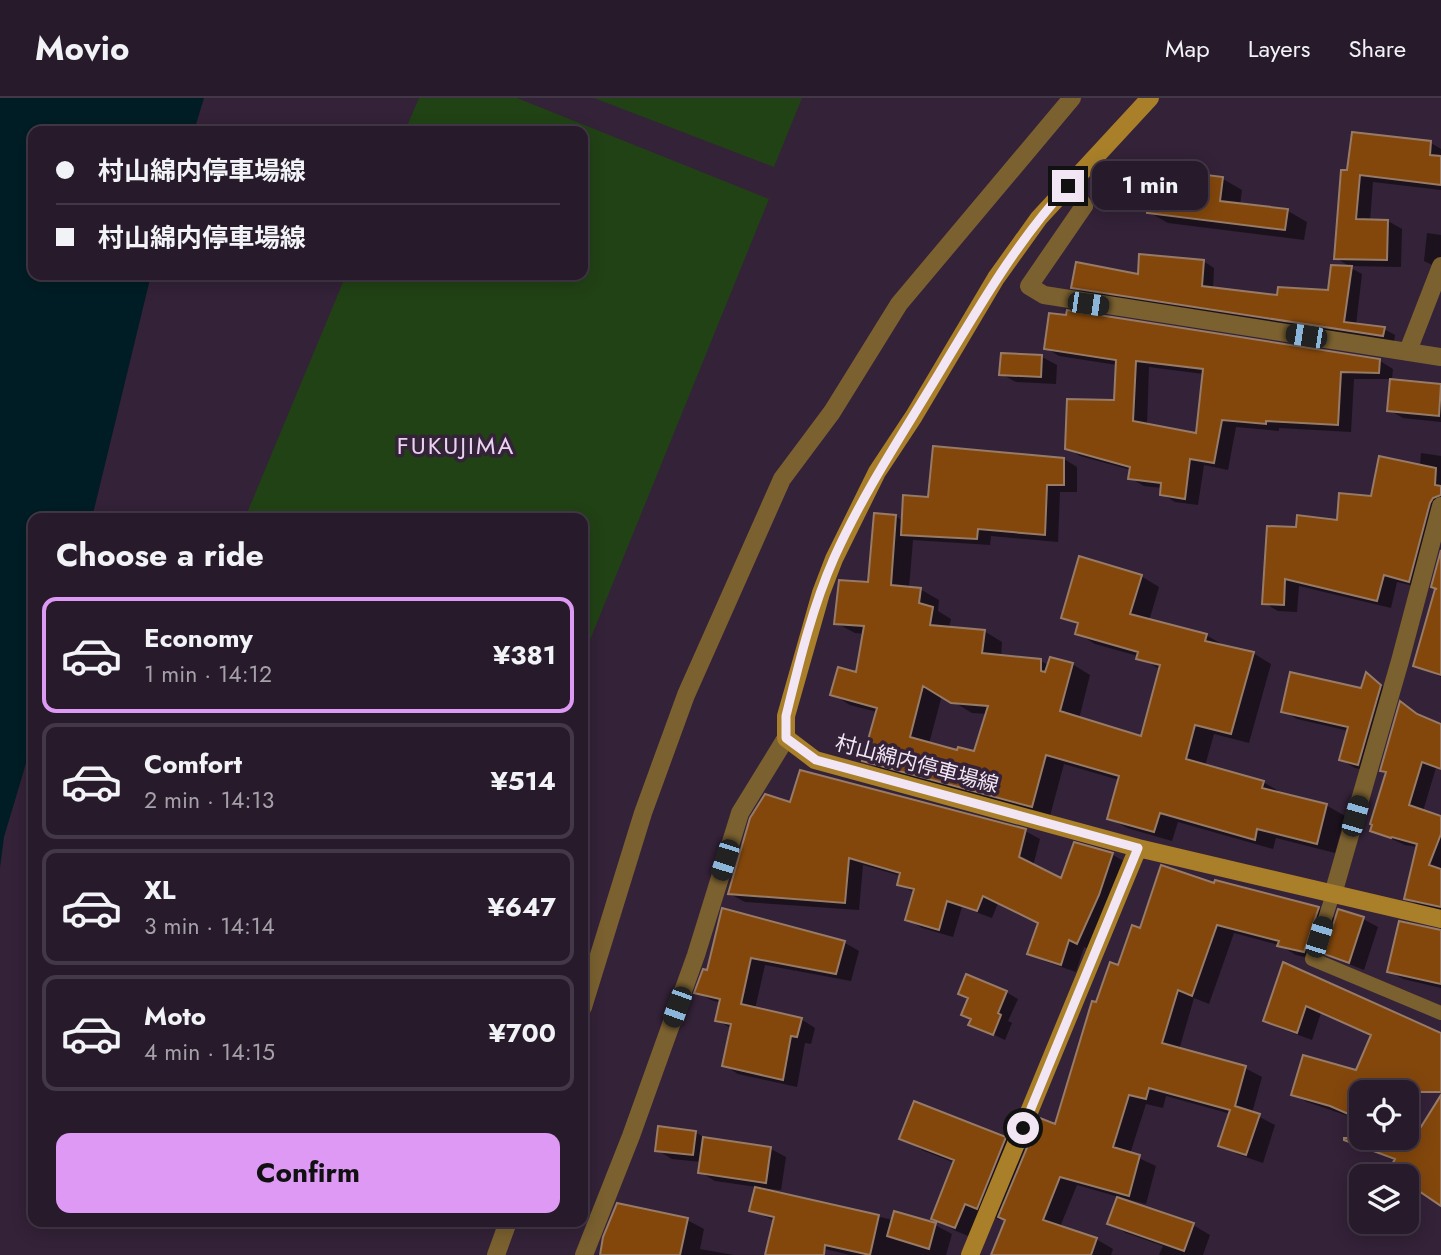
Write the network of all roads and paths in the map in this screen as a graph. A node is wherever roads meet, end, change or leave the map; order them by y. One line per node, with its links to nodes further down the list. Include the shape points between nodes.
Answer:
1 (1072, 98): 13 (street, via 899,304 832,412 782,479 686,695 642,813)
2 (1150, 98): 3 (main road)
3 (1068, 186): 5 (street, via 1084,206 1029,286 1044,295); 9 (main road, via 996,278 877,472 821,593 786,716)
4 (1441, 267): 5 (street)
5 (1408, 351): 6 (street)
6 (1441, 357)
7 (1441, 506): 8 (street)
8 (1435, 549): 11 (street)
9 (786, 738): 10 (main road, 村山綿内停車場線, via 816,760); 17 (street, via 740,813 673,1020)
10 (1138, 848): 11 (main road, 村山綿内停車場線); 18 (main road)
11 (1333, 894): 12 (main road, 村山綿内停車場線); 14 (lane, via 1312,959)
12 (1441, 919)
13 (588, 991)
14 (1441, 1013)
15 (506, 1227): 16 (street)
16 (496, 1255)
17 (584, 1255)
18 (970, 1255)

